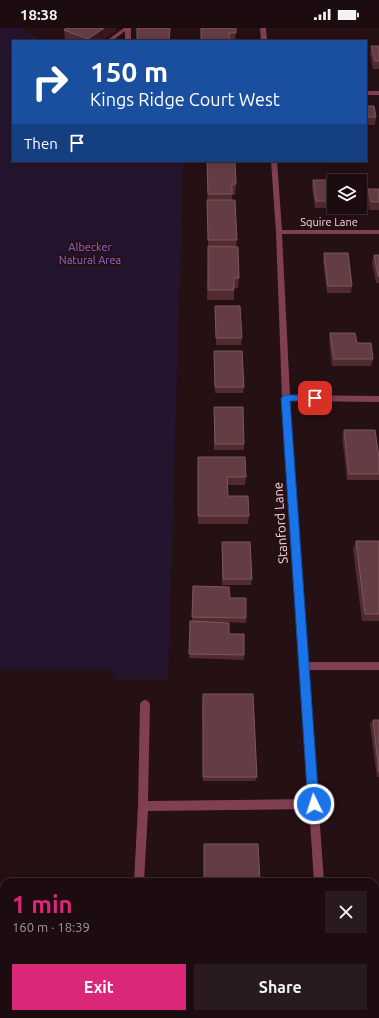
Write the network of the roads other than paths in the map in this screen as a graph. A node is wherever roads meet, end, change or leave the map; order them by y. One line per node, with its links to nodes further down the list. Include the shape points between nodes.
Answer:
1 (128, 28): 3 (street); 4 (street)
2 (263, 28): 5 (street)
3 (110, 40)
4 (128, 40)
5 (264, 40)
6 (367, 93): 7 (street)
7 (379, 93)
8 (274, 162): 9 (street, Stanford Lane)
9 (279, 232): 10 (street, Squire Lane); 11 (street, Stanford Lane)
10 (379, 232)
11 (286, 398): 12 (street); 13 (street, Stanford Lane)
12 (379, 398)
13 (304, 666): 14 (street); 16 (street, Stanford Lane)
14 (379, 666)
15 (146, 704): 17 (street)
16 (314, 804): 17 (street); 19 (street, Stanford Lane)
17 (143, 806): 18 (street)
18 (139, 878)
19 (319, 878)

